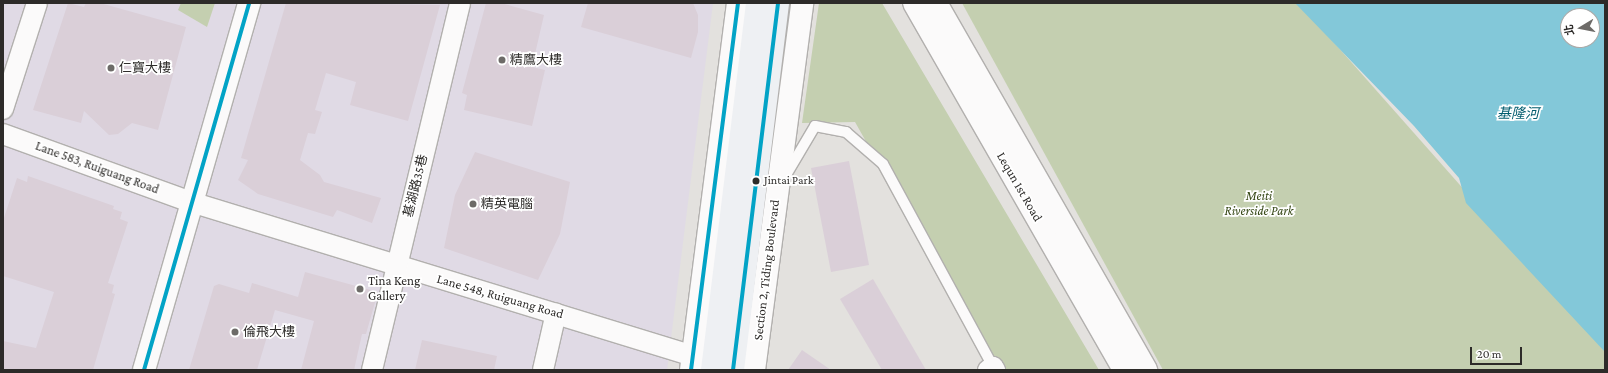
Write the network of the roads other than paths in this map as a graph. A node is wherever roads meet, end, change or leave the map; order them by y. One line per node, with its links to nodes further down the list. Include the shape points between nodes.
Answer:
1 (37, 3): 10 (street)
2 (249, 3): 13 (street)
3 (460, 3): 14 (street, 基湖路35巷)
4 (738, 3): 16 (street)
5 (757, 3): 21 (highway)
6 (778, 3): 22 (highway, Section 2, Tiding Boulevard)
7 (802, 3): 12 (street, Section 2, Tiding Boulevard)
8 (914, 3): 24 (street, Lequn 1st Road)
9 (936, 3): 25 (street, Lequn 1st Road)
10 (3, 109)
11 (3, 134): 13 (street, Lane 583, Ruiguang Road)
12 (776, 196): 17 (lane, via 815,126 846,132 883,164); 23 (street, Section 2, Tiding Boulevard)
13 (192, 202): 14 (street, Lane 548, Ruiguang Road); 18 (street)
14 (397, 266): 15 (street, Lane 548, Ruiguang Road); 19 (street, 基湖路35巷)
15 (556, 313): 16 (street, Lane 548, Ruiguang Road); 20 (street)
16 (692, 363)
17 (992, 369)
18 (144, 370)
19 (372, 370)
20 (542, 370)
21 (712, 370)
22 (733, 370)
23 (754, 370)
24 (1124, 370)
25 (1146, 370)

